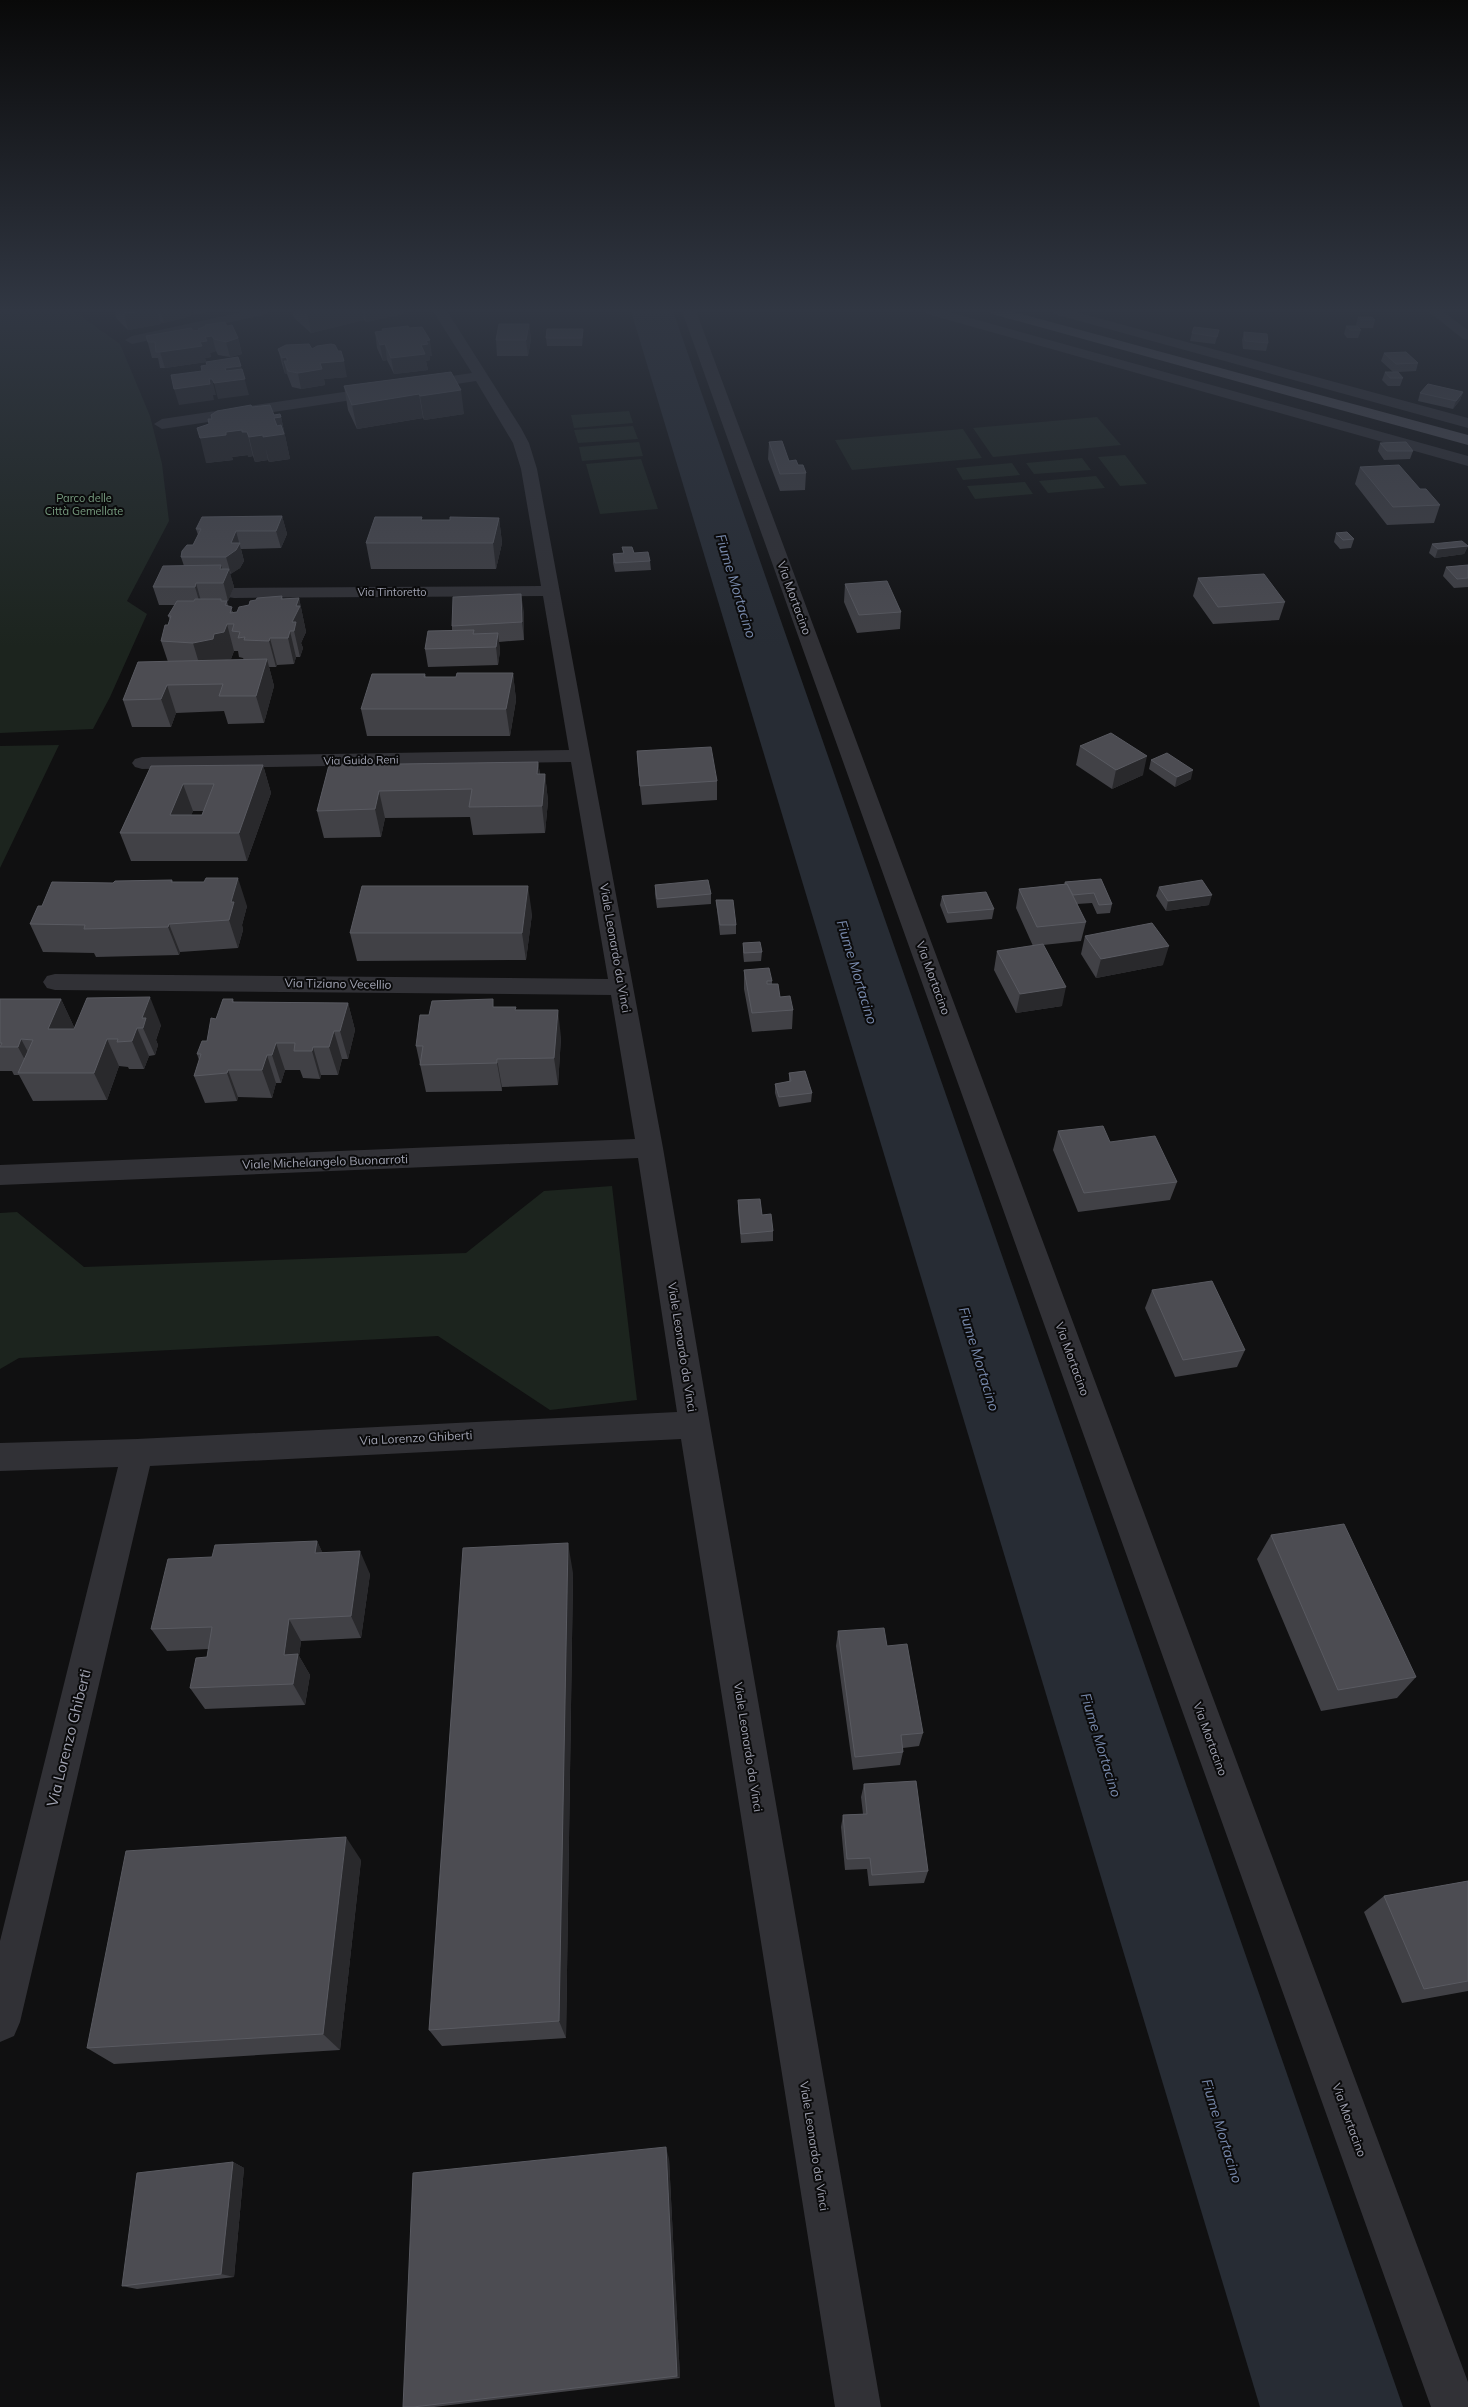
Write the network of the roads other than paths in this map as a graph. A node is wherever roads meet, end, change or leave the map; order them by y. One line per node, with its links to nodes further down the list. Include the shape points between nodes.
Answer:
1 (166, 423): 6 (street)
2 (510, 423): 9 (street, Viale Leonardo da Vinci, via 521,443 528,470)
3 (730, 423): 22 (street, Via Mortacino)
4 (1334, 423): 8 (street)
5 (1408, 423): 7 (main road)
6 (162, 424)
7 (1468, 440)
8 (1468, 461)
9 (551, 591): 10 (street, Via Tintoretto); 11 (street, Viale Leonardo da Vinci)
10 (234, 592)
11 (580, 756): 12 (street, Via Guido Reni); 14 (street, Viale Leonardo da Vinci)
12 (142, 763)
13 (55, 982): 14 (street, Via Tiziano Vecellio)
14 (622, 987): 15 (street, Viale Leonardo da Vinci)
15 (650, 1148): 16 (street, Viale Michelangelo Buonarroti); 17 (street, Viale Leonardo da Vinci)
16 (0, 1175)
17 (694, 1425): 18 (street, Via Lorenzo Ghiberti); 21 (street, Viale Leonardo da Vinci)
18 (137, 1453): 19 (street, Via Lorenzo Ghiberti); 20 (street, Via Lorenzo Ghiberti)
19 (0, 1457)
20 (0, 2022)
21 (858, 2407)
22 (1454, 2407)

